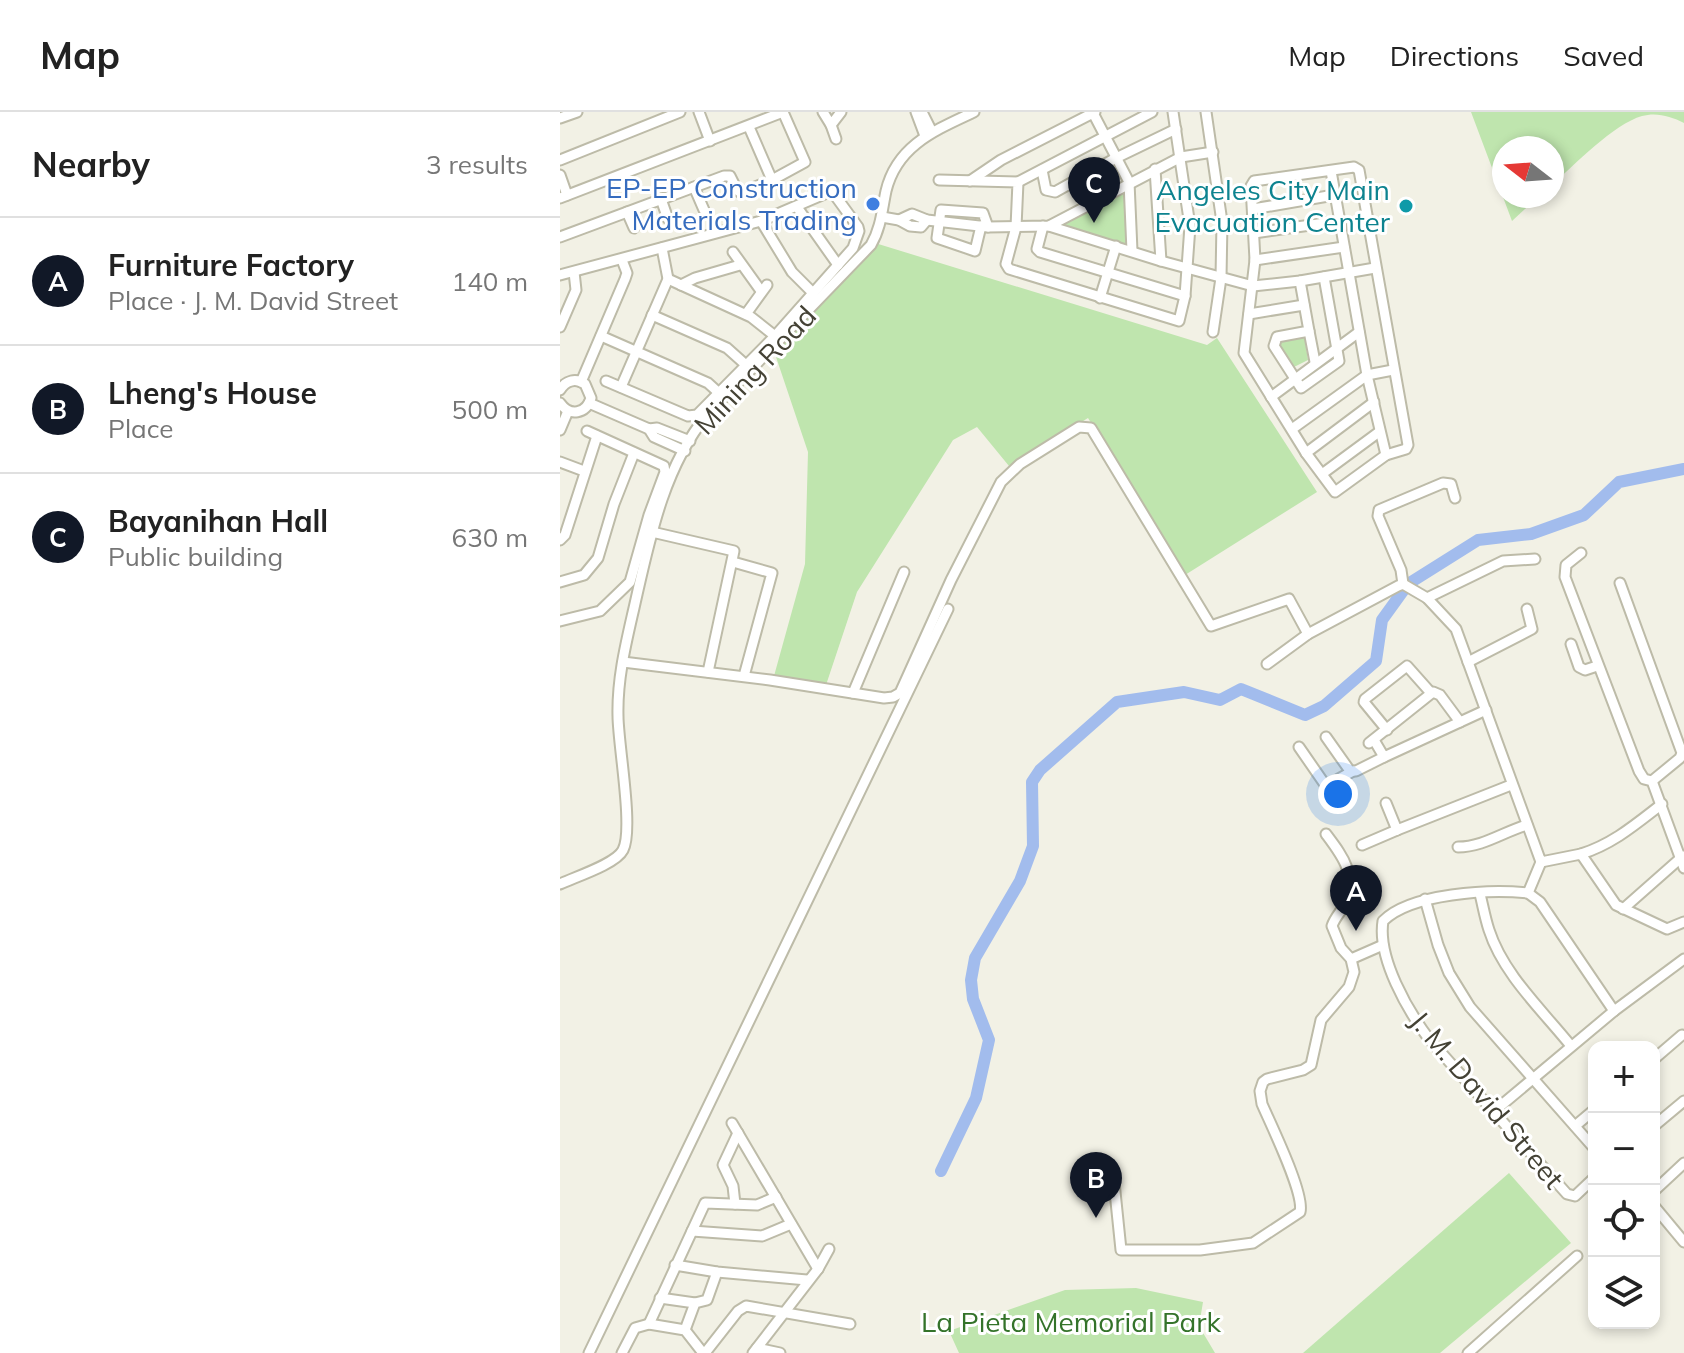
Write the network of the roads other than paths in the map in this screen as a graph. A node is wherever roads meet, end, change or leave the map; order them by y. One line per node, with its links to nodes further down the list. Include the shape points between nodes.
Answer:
1 (577, 112): 14 (street)
2 (680, 112): 25 (street)
3 (699, 112): 21 (street)
4 (783, 112): 16 (street); 30 (street, via 805,162)
5 (823, 112): 15 (street)
6 (841, 112): 15 (street)
7 (916, 112): 18 (street)
8 (922, 112): 18 (street)
9 (974, 112): 18 (street, Mining Road)
10 (1152, 112): 19 (street)
11 (1173, 112): 17 (street)
12 (1206, 112): 22 (street)
13 (1094, 113): 19 (street); 32 (street)
14 (560, 118)
15 (831, 125): 20 (street)
16 (749, 127): 21 (street); 30 (street)
17 (1176, 129): 23 (street); 24 (street)
18 (928, 134): 43 (street, Mining Road, via 907,150 893,171)
19 (1105, 136): 24 (street); 27 (street)
20 (836, 139)
21 (710, 141): 37 (street)
22 (1213, 152): 23 (street); 71 (street, via 1222,222)
23 (1181, 157): 26 (street); 65 (street, via 1190,226)
24 (1116, 158): 27 (street, via 1055,192 1046,190); 34 (street)
25 (560, 160)
26 (1155, 169): 34 (street); 61 (street)
27 (1042, 170): 33 (street)
28 (1331, 171): 36 (street); 40 (street, via 1254,181); 64 (street, via 1359,170)
29 (560, 175): 37 (street)
30 (772, 180): 35 (street, via 741,193 727,175)
31 (939, 180): 32 (street)
32 (970, 181): 33 (street)
33 (1018, 182): 50 (street)
34 (1129, 182): 49 (street); 57 (street)
35 (694, 187): 38 (street); 41 (street)
36 (1334, 195): 40 (street); 46 (street)
37 (564, 197)
38 (661, 199): 42 (street); 44 (street)
39 (797, 207): 45 (street); 63 (street); 63 (street, via 831,192 858,227 853,248)
40 (1253, 209): 52 (street)
41 (704, 210)
42 (627, 212): 51 (street); 53 (street)
43 (882, 217): 47 (street, via 899,220 912,214); 111 (street, Mining Road, via 864,252 707,415)
44 (668, 219)
45 (761, 221): 56 (street); 76 (street, via 792,272)
46 (1339, 221): 52 (street); 55 (street)
47 (939, 222): 48 (street); 48 (street, via 937,239 974,256)
48 (985, 226): 50 (street)
49 (1046, 226): 50 (street); 54 (street); 68 (street, via 1038,251)
50 (1016, 227): 78 (street, via 1007,267)
51 (634, 228)
52 (1254, 233): 60 (street)
53 (560, 237)
54 (1116, 246): 57 (street); 68 (street)
55 (1344, 247): 60 (street); 67 (street)
56 (662, 248): 59 (street); 72 (street)
57 (1132, 251): 61 (street)
58 (733, 252): 62 (street)
59 (622, 260): 66 (street); 87 (street, via 627,273)
60 (1255, 260): 75 (street)
61 (1161, 261): 65 (street)
62 (740, 265): 74 (street); 80 (street, via 764,288)
63 (838, 265): 76 (street)
64 (1375, 268): 67 (street); 93 (street)
65 (1188, 269): 71 (street); 77 (street)
66 (574, 272): 69 (street); 83 (street, via 576,290)
67 (1348, 272): 70 (street); 86 (street)
68 (1107, 274): 77 (street); 78 (street)
69 (560, 275)
70 (1324, 277): 73 (street); 89 (street)
71 (1221, 278): 75 (street); 85 (street)
72 (668, 279): 74 (street); 82 (street)
73 (1300, 281): 75 (street); 79 (street)
74 (681, 285): 80 (street)
75 (1253, 286): 81 (street)
76 (813, 293): 88 (street)
77 (1185, 296): 78 (street, via 1179,321)
78 (1100, 298)
79 (1304, 305): 81 (street); 84 (street)
80 (746, 314): 88 (street)
81 (1249, 314): 101 (street, via 1244,353)
82 (652, 315): 90 (street); 92 (street, via 727,348)
83 (560, 327)
84 (1309, 331): 91 (street); 95 (street, via 1274,341)
85 (1213, 332)
86 (1359, 332): 89 (street); 94 (street)
87 (601, 336): 90 (street); 97 (street)
88 (775, 336): 92 (street)
89 (1336, 348): 91 (street); 95 (street, via 1338,363 1301,388)
90 (636, 352): 98 (street); 100 (street, via 708,383)
91 (1315, 362): 95 (street)
92 (746, 365): 100 (street)
93 (1393, 370): 94 (street); 115 (street, via 1408,445)
94 (1367, 375): 102 (street); 105 (street)
95 (1294, 379): 101 (street)
96 (606, 381): 98 (street)
97 (581, 382): 99 (street, via 571,381); 103 (street, via 590,393)
98 (621, 387): 100 (street, via 693,417)
99 (560, 390)
100 (719, 393)
101 (1271, 397): 105 (street)
102 (1374, 402): 108 (street); 114 (street)
103 (589, 403): 104 (street, via 583,411); 110 (street, via 649,429 654,437)
104 (564, 407): 106 (street)
105 (1292, 429): 114 (street)
106 (560, 430)
107 (587, 431): 109 (street)
108 (1379, 432): 115 (street); 118 (street)
109 (597, 436): 113 (street); 117 (street)
110 (672, 439): 111 (street); 112 (street)
111 (690, 441): 112 (street, Mining Road)
112 (685, 451): 120 (street, Mining Road)
113 (634, 453): 126 (street, via 598,558 584,575); 132 (street, via 665,469 634,574 600,611)
114 (1306, 453): 118 (street)
115 (1386, 455): 118 (street, via 1338,492)
116 (560, 462): 117 (street)
117 (584, 471): 121 (street)
118 (1322, 474)
119 (1455, 498): 128 (street, via 1451,484 1443,483 1379,510)
120 (652, 532): 124 (street, via 730,550); 135 (street, Mining Road)
121 (560, 540)
122 (1581, 553): 138 (street, via 1566,565 1565,577)
123 (1535, 559): 129 (street, via 1503,561)
124 (733, 562): 139 (street); 140 (street, via 772,573)
125 (904, 572): 141 (street)
126 (560, 582)
127 (1620, 583): 151 (street, via 1682,753)
128 (1406, 586): 129 (street); 133 (street)
129 (1427, 598): 136 (street, via 1456,629)
130 (948, 609): 143 (street)
131 (1527, 609): 136 (street, via 1532,629)
132 (560, 621)
133 (1308, 634): 137 (street); 143 (street, via 1289,599 1211,626 1085,425 1005,476)
134 (1571, 644): 138 (street, via 1579,667)
135 (623, 662): 139 (street); 163 (street, Mining Road, via 618,717 625,845 615,859)
136 (1468, 662): 144 (street)
137 (1267, 664)
138 (1597, 666): 151 (street, via 1641,776)
139 (708, 672): 140 (street)
140 (744, 676): 141 (street)
141 (853, 693): 143 (street)
142 (1431, 693): 145 (street, via 1437,691); 146 (street); 146 (street, via 1407,666 1365,699)
143 (897, 701): 208 (street)
144 (1486, 710): 145 (street); 152 (street)
145 (1460, 722): 149 (street)
146 (1387, 730): 149 (street, via 1371,742)
147 (1326, 737): 150 (street)
148 (1299, 747): 150 (street, via 1326,786)
149 (1384, 757): 150 (street)
150 (1353, 771)
151 (1652, 781): 154 (street)
152 (1511, 785): 155 (street); 156 (street)
153 (1386, 803): 156 (street)
154 (1662, 804): 160 (street, via 1625,833); 161 (street)
155 (1527, 825): 159 (street); 162 (street)
156 (1397, 830): 158 (street)
157 (1326, 834): 170 (street, via 1350,876 1344,906 1332,926)
158 (1362, 845)
159 (1458, 847)
160 (1581, 854): 162 (street); 167 (street, via 1610,900)
161 (1683, 861): 167 (street)
162 (1541, 862): 164 (street)
163 (560, 884)
164 (1528, 893): 165 (street); 172 (street, via 1540,902)
165 (1480, 894): 166 (street); 174 (street, via 1489,933 1501,955)
166 (1425, 899): 169 (street, via 1383,921); 176 (street, via 1459,991)
167 (1623, 909): 168 (street, via 1667,929)
168 (1683, 926)
169 (1383, 945): 170 (street); 178 (street, J. M. David Street, via 1416,1022)
170 (1351, 959): 186 (street, via 1353,980 1321,1020 1311,1065 1261,1085 1262,1104 1301,1199 1300,1212 1253,1243 1200,1250 1121,1250)
171 (1684, 959): 172 (street)
172 (1614, 1011): 174 (street)
173 (1682, 1035): 175 (street)
174 (1571, 1046): 176 (street)
175 (1660, 1054)
176 (1533, 1079): 178 (street); 182 (street)
177 (1684, 1101): 180 (street)
178 (1492, 1113): 187 (street, J. M. David Street, via 1570,1196)
179 (1590, 1113): 182 (street)
180 (1660, 1121)
181 (732, 1123): 183 (street)
182 (1575, 1126): 184 (street)
183 (738, 1133): 189 (street); 190 (street, via 723,1165)
184 (1588, 1141)
185 (1684, 1163): 188 (street)
186 (1114, 1182)
187 (1588, 1184)
188 (1660, 1185)
189 (776, 1197): 190 (street, via 757,1205); 192 (street)
190 (735, 1204): 193 (street, via 706,1202)
191 (1660, 1213): 194 (street)
192 (791, 1224): 193 (street, via 762,1236); 198 (street)
193 (692, 1231): 197 (street)
194 (1684, 1242)
195 (829, 1249): 198 (street)
196 (1577, 1256): 212 (street)
197 (675, 1265): 199 (street); 201 (street)
198 (818, 1269): 200 (street)
199 (717, 1272): 200 (street); 202 (street, via 707,1300)
200 (807, 1280): 203 (street)
201 (660, 1298): 202 (street); 204 (street)
202 (695, 1303): 206 (street)
203 (786, 1313): 205 (street); 207 (street); 210 (street, via 743,1306)
204 (649, 1324): 206 (street); 209 (street, via 635,1328)
205 (850, 1324)
206 (685, 1330): 210 (street)
207 (755, 1350): 211 (street)
208 (589, 1353)
209 (622, 1353)
210 (704, 1353)
211 (780, 1353)
212 (1468, 1353)

